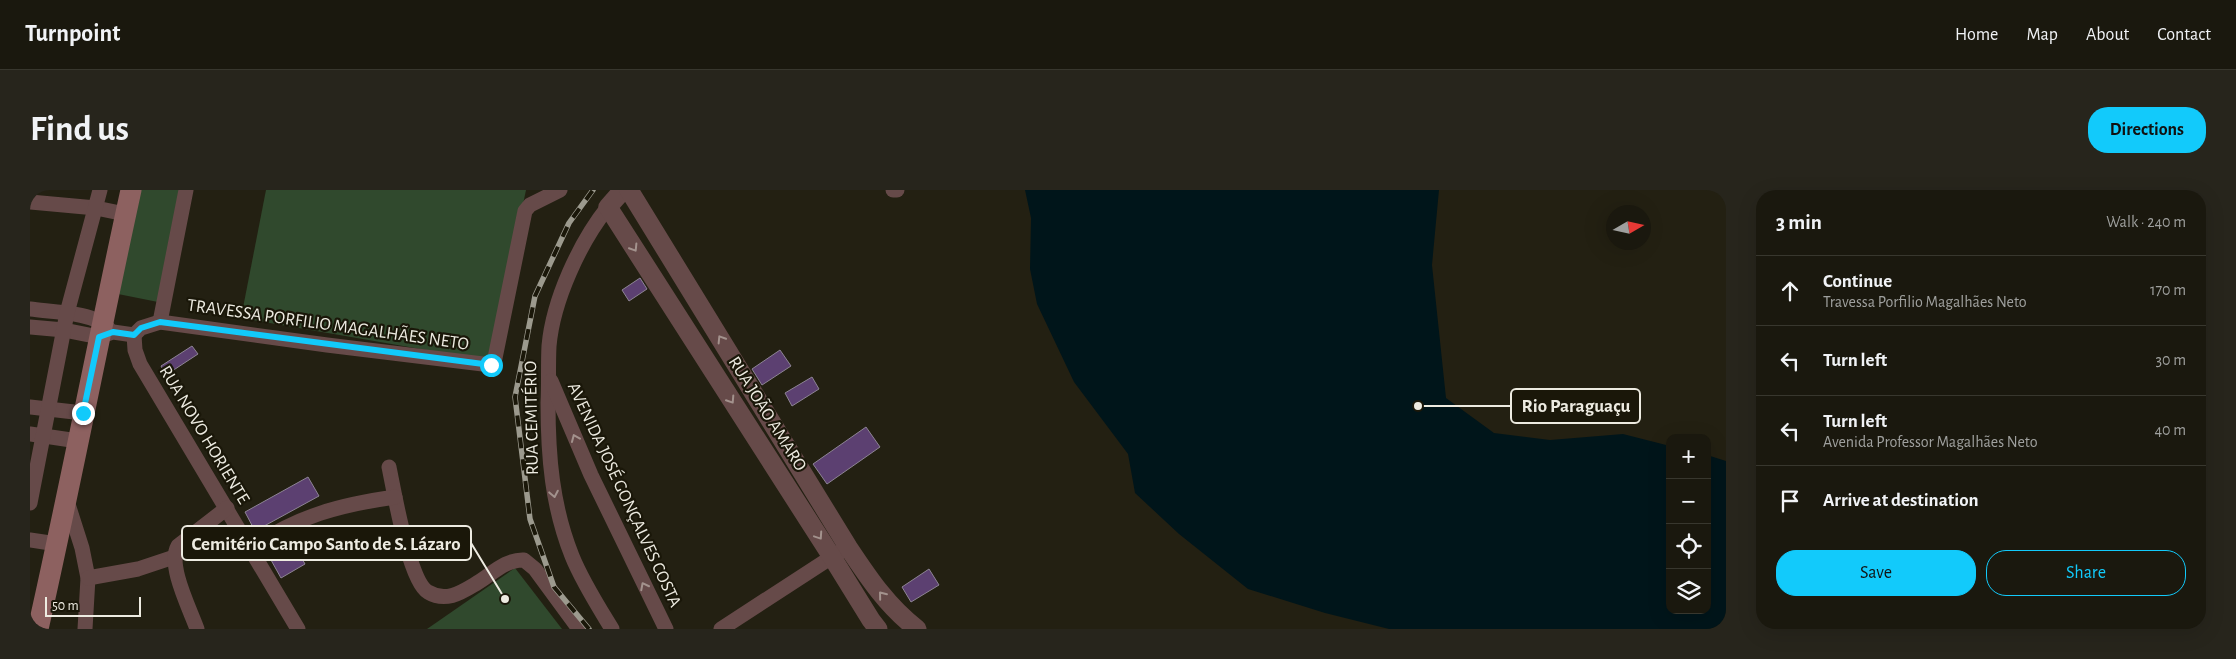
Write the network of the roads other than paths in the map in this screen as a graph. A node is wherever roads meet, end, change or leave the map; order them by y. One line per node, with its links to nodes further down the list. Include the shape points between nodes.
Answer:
1 (100, 190): 11 (street)
2 (130, 190): 12 (main road)
3 (186, 190): 15 (street)
4 (560, 190): 15 (street, TRAVESSA PORFILIO MAGALHÃES NETO, via 530,205 525,211 491,365)
5 (622, 190): 10 (street)
6 (629, 190): 34 (street, RUA JOÃO AMARO, one-way to 6)
7 (893, 190): 8 (street)
8 (897, 190)
9 (30, 202): 11 (street)
10 (608, 207): 20 (street, RUA CEMITÉRIO, via 590,229 565,285 549,344); 34 (street, RUA JOÃO AMARO, one-way to 34)
11 (96, 208): 12 (street); 14 (street)
12 (126, 214): 18 (main road)
13 (30, 309): 14 (street)
14 (67, 314): 17 (street); 18 (street)
15 (160, 322): 19 (street, via 141,328)
16 (30, 327): 17 (street)
17 (64, 330): 18 (street); 22 (street)
18 (105, 330): 19 (street); 23 (main road)
19 (134, 335): 30 (street, RUA NOVO HORIENTE, via 134,350 140,364)
20 (549, 376): 42 (street, RUA CEMITÉRIO, one-way to 42, via 548,446 553,491 572,558); 43 (street, AVENIDA JOSÉ GONÇALVES COSTA, one-way to 20, via 591,475)
21 (30, 407): 22 (street)
22 (48, 408): 23 (street); 24 (street)
23 (83, 413): 25 (main road)
24 (37, 435): 25 (street); 29 (street)
25 (78, 441): 28 (main road)
26 (389, 467): 27 (street)
27 (395, 496): 33 (street, via 306,517); 41 (street, via 412,565 419,584 426,592 456,595 510,562 524,560 535,569)
28 (67, 501): 32 (main road); 36 (street)
29 (30, 503)
30 (227, 508): 33 (street, RUA NOVO HORIENTE); 35 (street, via 178,546)
31 (30, 540): 32 (street)
32 (57, 544): 37 (main road)
33 (251, 548): 40 (street, RUA NOVO HORIENTE)
34 (840, 552): 44 (street); 45 (street, RUA JOÃO AMARO); 46 (street, RUA JOÃO AMARO, one-way to 34, via 900,616)
35 (174, 558): 36 (street, via 138,569); 39 (street)
36 (88, 578): 38 (street)
37 (38, 629)
38 (84, 629)
39 (197, 629)
40 (298, 629)
41 (579, 629)
42 (612, 629)
43 (666, 629)
44 (721, 629)
45 (878, 629)
46 (917, 629)

